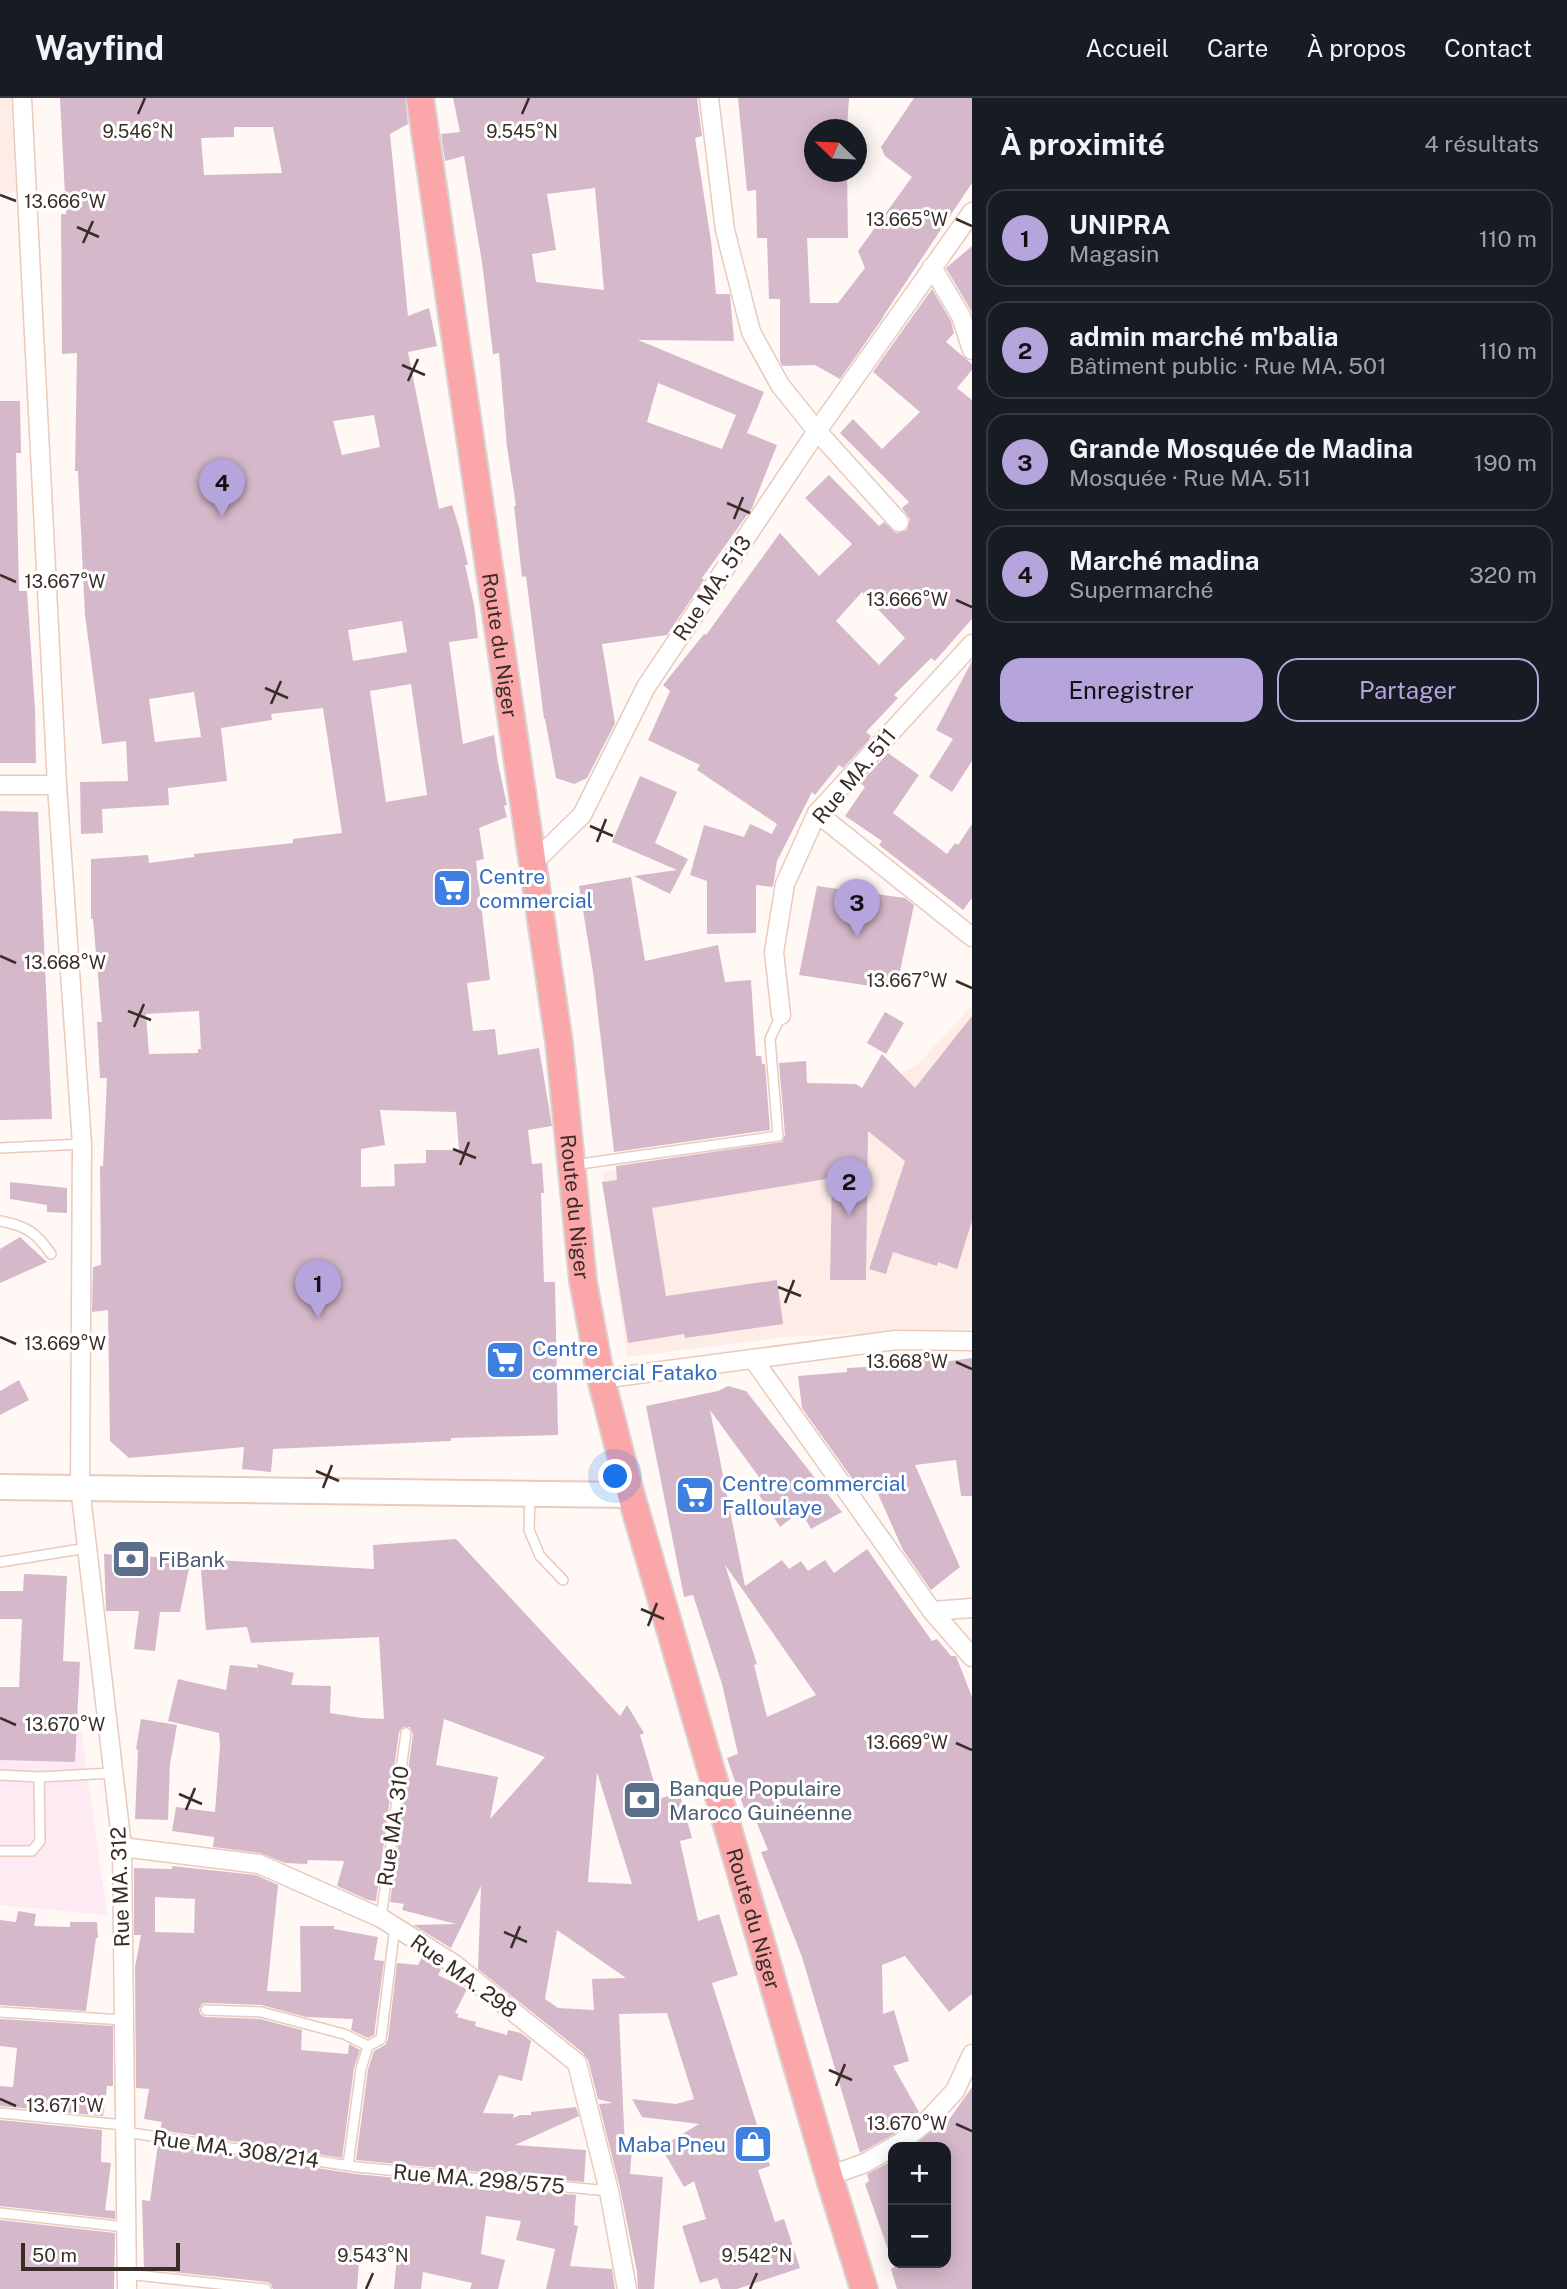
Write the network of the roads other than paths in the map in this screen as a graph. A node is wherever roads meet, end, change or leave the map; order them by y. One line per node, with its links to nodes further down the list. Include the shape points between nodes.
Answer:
1 (22, 98): 11 (street, Rue MA. 312)
2 (420, 98): 13 (main road, Route du Niger)
3 (709, 98): 7 (street, via 725,230 751,332 780,385)
4 (972, 212): 5 (street, Rue MA. 513)
5 (932, 267): 6 (street, via 961,316); 7 (street, Rue MA. 513)
6 (972, 350)
7 (817, 431): 8 (street); 13 (street, Rue MA. 513, via 646,687 583,815)
8 (899, 522)
9 (972, 643): 12 (street, Rue MA. 511)
10 (0, 785): 11 (street)
11 (57, 785): 16 (street, Rue MA. 312)
12 (817, 813): 14 (street); 15 (street, Rue MA. 511, via 785,884 774,952)
13 (533, 863): 18 (main road, Route du Niger)
14 (972, 937)
15 (781, 1015): 18 (lane, via 770,1039 778,1136)
16 (82, 1144): 17 (lane); 25 (street, Rue MA. 312)
17 (0, 1148)
18 (572, 1165): 23 (main road, Route du Niger, via 583,1281)
19 (0, 1221): 20 (lane, via 26,1226)
20 (51, 1254)
21 (972, 1341): 22 (street, via 896,1340)
22 (753, 1359): 23 (street); 32 (street)
23 (601, 1380): 27 (main road, Route du Niger)
24 (0, 1487): 25 (main road)
25 (80, 1487): 26 (main road); 28 (street, Rue MA. 312)
26 (530, 1494): 27 (main road); 30 (lane, via 529,1530 540,1556)
27 (631, 1495): 49 (main road, Route du Niger)
28 (87, 1548): 29 (lane); 35 (street, Rue MA. 312)
29 (0, 1562)
30 (563, 1580)
31 (972, 1608): 32 (street)
32 (932, 1611): 33 (street)
33 (972, 1657)
34 (406, 1734): 40 (lane, Rue MA. 310)
35 (113, 1773): 37 (lane); 38 (street, Rue MA. 312)
36 (0, 1775): 37 (lane)
37 (39, 1777): 39 (lane, via 40,1841 32,1851)
38 (122, 1847): 40 (street, Rue MA. 298, via 259,1864); 43 (street, Rue MA. 312)
39 (0, 1851)
40 (388, 1922): 44 (lane, Rue MA. 310, via 381,2039); 50 (street, Rue MA. 298, via 454,1964 577,2063)
41 (206, 2010): 44 (lane, via 261,2012 344,2034)
42 (0, 2012): 43 (lane)
43 (123, 2020): 47 (street, Rue MA. 312)
44 (368, 2046): 48 (lane)
45 (972, 2054): 49 (street, via 955,2091 925,2123 865,2163)
46 (0, 2113): 47 (lane, Rue MA. 308/214)
47 (124, 2128): 48 (lane, Rue MA. 308/214); 52 (street, Rue MA. 312)
48 (348, 2165): 50 (lane, Rue MA. 298/575)
49 (830, 2176): 56 (main road, Route du Niger)
50 (610, 2191): 55 (street, Rue MA. 298)
51 (0, 2213): 52 (lane)
52 (125, 2227): 53 (street, Rue MA. 312)
53 (127, 2282): 54 (lane)
54 (266, 2289)
55 (627, 2289)
56 (864, 2289)

